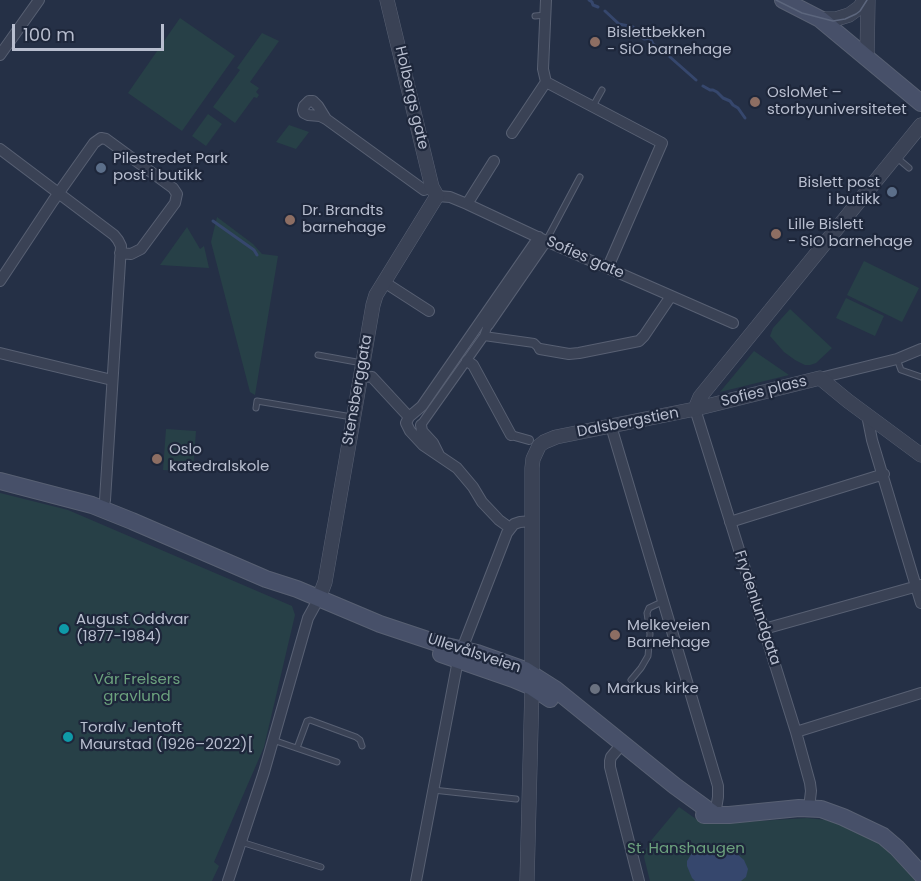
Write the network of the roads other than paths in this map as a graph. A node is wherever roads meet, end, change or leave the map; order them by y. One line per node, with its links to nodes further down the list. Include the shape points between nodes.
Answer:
1 (39, 0): 7 (street)
2 (387, 0): 21 (street, Holbergs gate)
3 (546, 0): 9 (street, via 540,16)
4 (783, 0): 6 (main road)
5 (866, 0): 6 (street, via 849,15); 8 (street)
6 (820, 19): 8 (main road)
7 (0, 55)
8 (867, 59): 11 (main road)
9 (546, 82): 12 (street); 15 (street)
10 (602, 90): 12 (lane)
11 (921, 103)
12 (593, 106): 26 (street, via 662,143)
13 (326, 119): 21 (street, Sofies gate, via 424,190)
14 (921, 125): 17 (street, Dalsbergstien)
15 (512, 133)
16 (0, 148): 22 (street)
17 (896, 157): 19 (lane); 44 (street, Dalsbergstien, via 700,397)
18 (494, 161): 23 (street)
19 (909, 168)
20 (580, 177): 24 (lane)
21 (434, 191): 23 (street, Sofies gate); 28 (street, Stensberggata)
22 (59, 194): 25 (street, via 114,236); 25 (street, via 101,138 173,188 177,194 175,203 141,249 131,254); 27 (street)
23 (467, 204): 24 (street, Sofies gate)
24 (542, 239): 26 (street, Sofies gate); 32 (street); 47 (street, via 422,406)
25 (120, 253): 42 (street)
26 (608, 267): 29 (street, Sofies gate)
27 (1, 279)
28 (384, 282): 30 (street); 39 (street, Stensberggata, via 373,305)
29 (671, 296): 31 (street, Sofies gate); 34 (street, via 639,341 569,354)
30 (429, 311)
31 (733, 323)
32 (486, 330): 34 (street, via 534,343); 38 (street)
33 (921, 349): 37 (street)
34 (540, 350)
35 (0, 353): 42 (street)
36 (318, 355): 39 (lane)
37 (897, 359): 40 (lane, via 901,370); 41 (street)
38 (466, 361): 48 (street); 50 (street, via 473,365)
39 (362, 370): 46 (street, Stensberggata); 47 (street)
40 (921, 377)
41 (820, 378): 44 (street, Sofies plass); 45 (street, Sofies plass)
42 (112, 380): 56 (street)
43 (256, 408): 46 (lane, via 257,401)
44 (695, 409): 49 (street, Dalsbergstien); 58 (street, Frydenlundgata)
45 (867, 415): 52 (street); 54 (street)
46 (353, 417): 63 (street, Stensberggata, via 326,582)
47 (409, 417): 53 (street, via 406,423 410,431)
48 (421, 425): 53 (street)
49 (611, 426): 57 (street, Dalsbergstien, via 556,437 539,446 532,468); 61 (street)
50 (511, 435): 51 (street)
51 (529, 440)
52 (921, 455)
53 (439, 456): 59 (street, via 457,468 482,502)
54 (884, 474): 58 (street); 60 (street)
55 (0, 481): 56 (main road, Ullevålsveien)
56 (103, 509): 63 (main road, Ullevålsveien, via 266,579)
57 (532, 521): 59 (street); 67 (street)
58 (730, 522): 64 (street, Frydenlundgata)
59 (510, 528): 65 (street)
60 (919, 585): 62 (street); 64 (street)
61 (664, 601): 66 (lane, via 649,608 648,656); 78 (street, via 718,786)
62 (921, 603)
63 (314, 608): 65 (main road, Ullevålsveien); 70 (street)
64 (764, 629): 69 (street, Frydenlundgata)
65 (460, 655): 67 (main road, Ullevålsveien, via 513,679); 75 (street)
66 (631, 680)
67 (532, 681): 73 (main road, Ullevålsveien); 84 (street)
68 (921, 693): 69 (street)
69 (796, 732): 77 (street, Frydenlundgata, via 811,787)
70 (273, 740): 72 (lane); 79 (street)
71 (362, 746): 72 (lane, via 356,737 310,720)
72 (297, 748): 74 (lane)
73 (619, 748): 78 (main road, Ullevålsveien); 85 (street, via 610,767)
74 (337, 762)
75 (433, 790): 76 (lane); 83 (street)
76 (516, 799)
77 (808, 808): 78 (main road); 81 (main road, via 843,817 883,836)
78 (715, 815)
79 (241, 842): 80 (lane); 82 (street)
80 (321, 867)
81 (921, 874)
82 (228, 881)
83 (416, 881)
84 (527, 881)
85 (639, 881)

